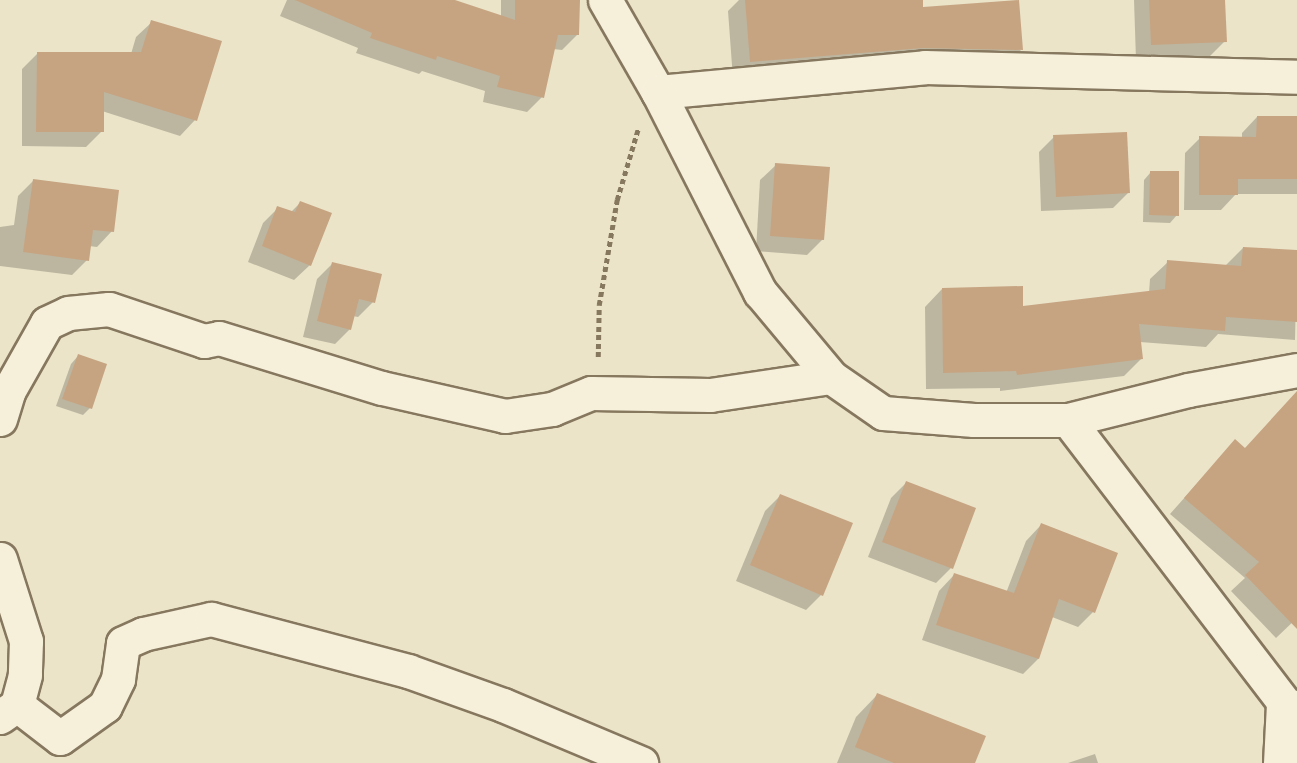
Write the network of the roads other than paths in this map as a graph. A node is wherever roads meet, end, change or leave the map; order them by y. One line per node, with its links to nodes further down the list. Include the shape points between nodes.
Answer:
1 (605, 0): 3 (street)
2 (1297, 76): 3 (street, via 925,67)
3 (655, 86): 5 (street, via 760,292)
4 (1297, 370): 7 (street, via 1188,390)
5 (831, 377): 6 (street, via 710,395 598,393 552,409 505,416 382,388 219,338 204,341 109,309 68,313 47,323 8,392); 7 (street, via 884,413 974,420)
6 (0, 419)
7 (1068, 420): 9 (street)
8 (0, 559): 10 (street, via 26,641 24,675)
9 (1290, 705): 12 (street)
10 (9, 711): 11 (street, via 60,738 105,706 118,679 123,643 211,619 408,671)
11 (641, 763)
12 (1280, 763)

